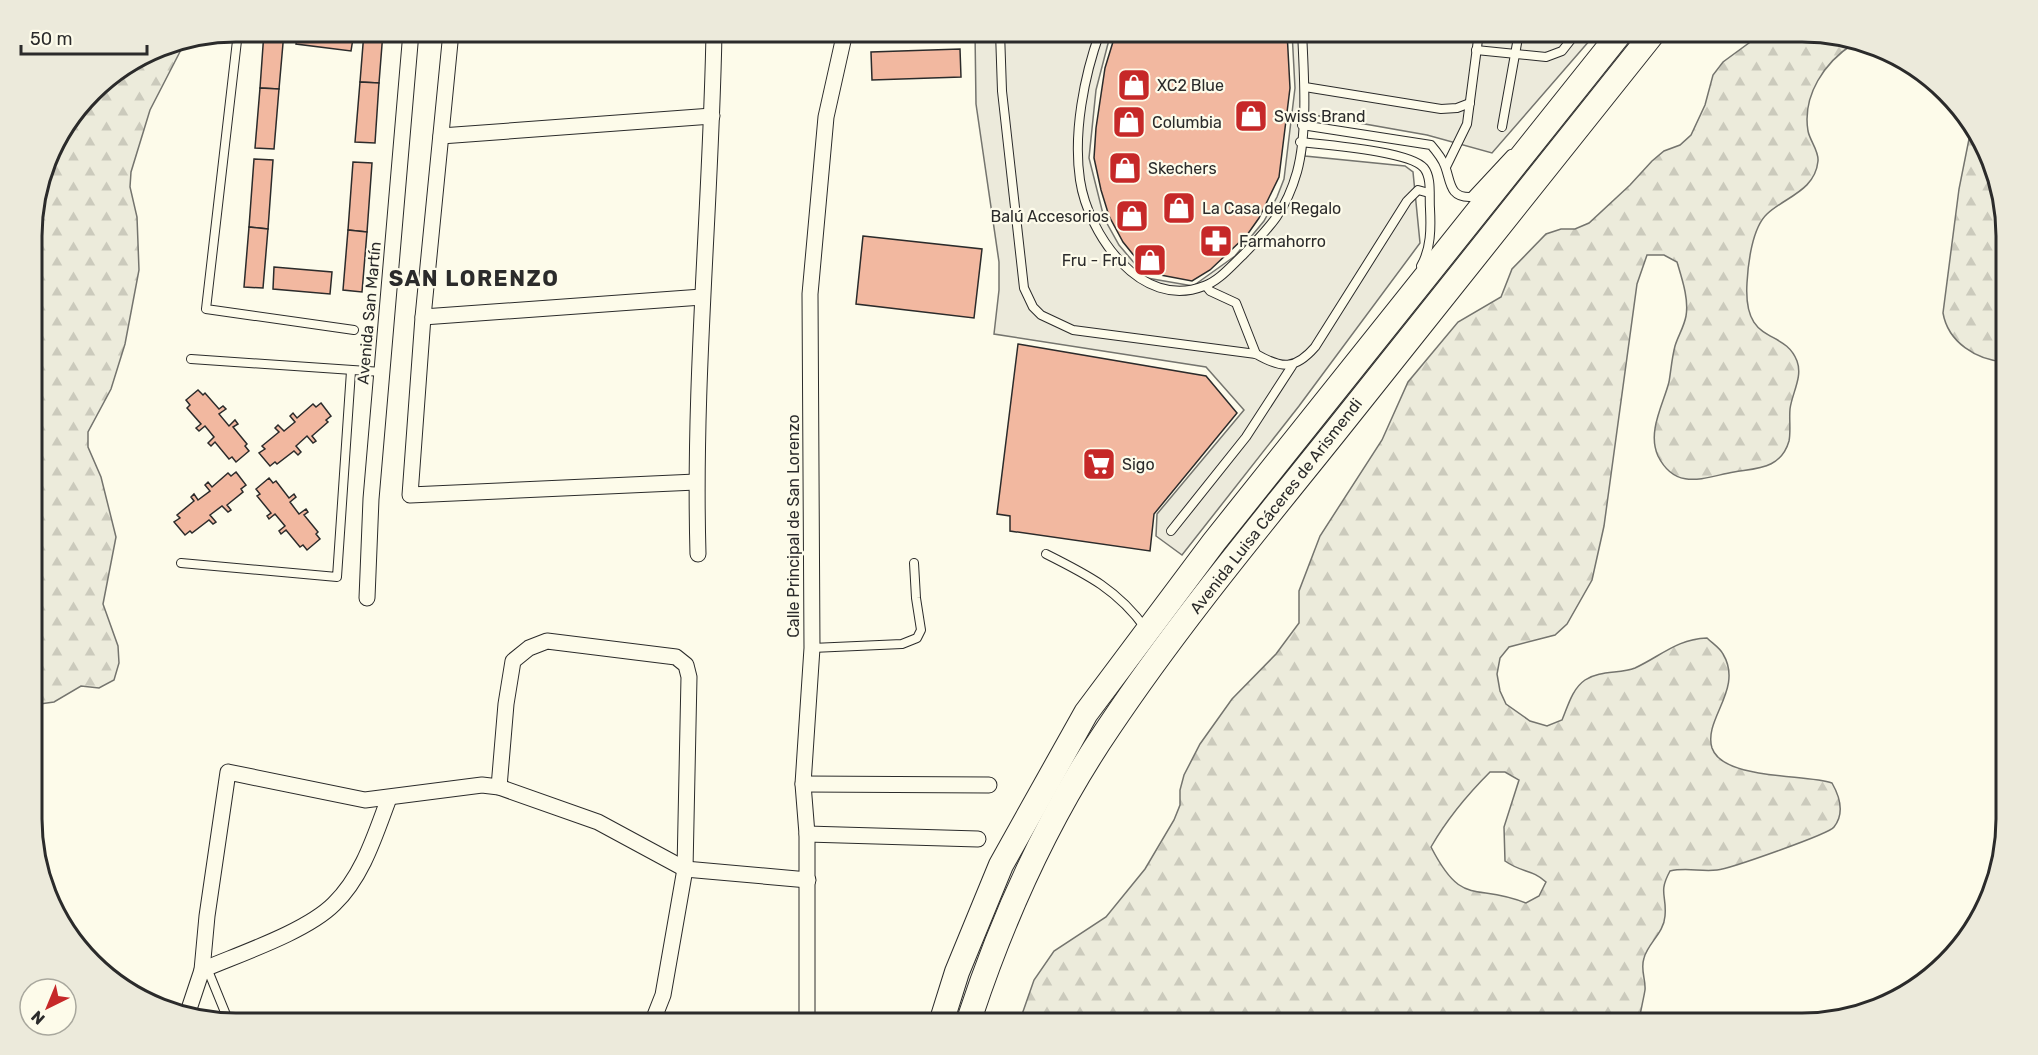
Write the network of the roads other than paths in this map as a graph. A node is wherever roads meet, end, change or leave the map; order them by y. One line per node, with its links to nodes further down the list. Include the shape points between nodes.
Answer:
1 (237, 42): 29 (lane, via 206,309)
2 (410, 42): 34 (street, Avenida San Martín)
3 (450, 42): 22 (street)
4 (714, 42): 18 (street)
5 (844, 42): 44 (street, Calle Principal de San Lorenzo, via 826,117 810,294)
6 (1000, 42): 30 (lane, via 1002,91 1024,288 1033,307 1050,321 1073,330)
7 (1097, 42): 26 (lane, via 1089,71 1078,152 1080,182 1093,219 1126,268 1143,282 1167,291)
8 (1303, 42): 16 (lane)
9 (1477, 42): 14 (lane)
10 (1518, 42): 15 (lane)
11 (1569, 42): 15 (lane, via 1562,51 1546,57)
12 (1613, 42): 21 (main road, Avenida Luisa Cáceres de Arismendi)
13 (1646, 42): 59 (main road, Avenida Luisa Cáceres de Arismendi, via 1234,558 1108,728 1024,877)
14 (1476, 50): 15 (lane); 17 (lane)
15 (1516, 54): 20 (lane)
16 (1305, 87): 17 (lane, via 1441,109); 19 (lane)
17 (1470, 103): 24 (lane, via 1467,124)
18 (712, 116): 22 (street); 27 (street)
19 (1302, 125): 23 (lane); 24 (lane, via 1431,145)
20 (1502, 127)
21 (1544, 129): 24 (lane, via 1501,162 1471,197 1455,194); 35 (main road, Avenida Luisa Cáceres de Arismendi)
22 (441, 136): 28 (street)
23 (1300, 142): 25 (lane, via 1415,161 1425,169); 26 (lane, via 1297,171 1271,228)
24 (1446, 167)
25 (1429, 193): 32 (lane, via 1418,190 1407,201 1320,339 1305,359); 35 (lane, via 1431,225 1424,261)
26 (1206, 286): 30 (lane, via 1236,303)
27 (702, 297): 28 (street); 36 (street)
28 (423, 317): 36 (street, via 410,495)
29 (354, 330)
30 (1256, 354): 32 (lane, via 1270,363)
31 (191, 359): 33 (lane)
32 (1292, 366): 37 (lane, via 1246,437)
33 (351, 370): 34 (lane); 40 (lane, via 337,577)
34 (382, 372): 42 (street, Avenida San Martín)
35 (1335, 391): 43 (main road, Avenida Luisa Cáceres de Arismendi)
36 (696, 482): 38 (street)
37 (1171, 531)
38 (698, 554)
39 (1046, 554): 43 (lane, via 1099,581 1131,608)
40 (181, 563)
41 (914, 563): 44 (lane, via 921,630 917,638 902,644)
42 (366, 598)
43 (1147, 630): 58 (main road, Avenida Luisa Cáceres de Arismendi, via 1086,713 1031,808 979,917)
44 (812, 648): 45 (street, Calle Principal de San Lorenzo)
45 (803, 784): 46 (street); 49 (street, Calle Principal de San Lorenzo)
46 (989, 785)
47 (499, 787): 48 (street, via 482,784); 51 (street, via 598,822); 51 (street, via 513,661 529,648 547,641 676,657 686,664 689,677)
48 (389, 798): 53 (street, via 368,854 333,905 290,932); 53 (street, via 365,800 228,772 207,915)
49 (807, 834): 50 (street); 52 (street, Calle Principal de San Lorenzo)
50 (978, 839)
51 (685, 869): 52 (street); 56 (street, via 663,995)
52 (808, 880): 57 (street, Calle Principal de San Lorenzo)
53 (204, 969): 54 (street); 55 (lane)
54 (190, 1007)
55 (225, 1012)
56 (656, 1013)
57 (807, 1013)
58 (945, 1013)
59 (972, 1013)

